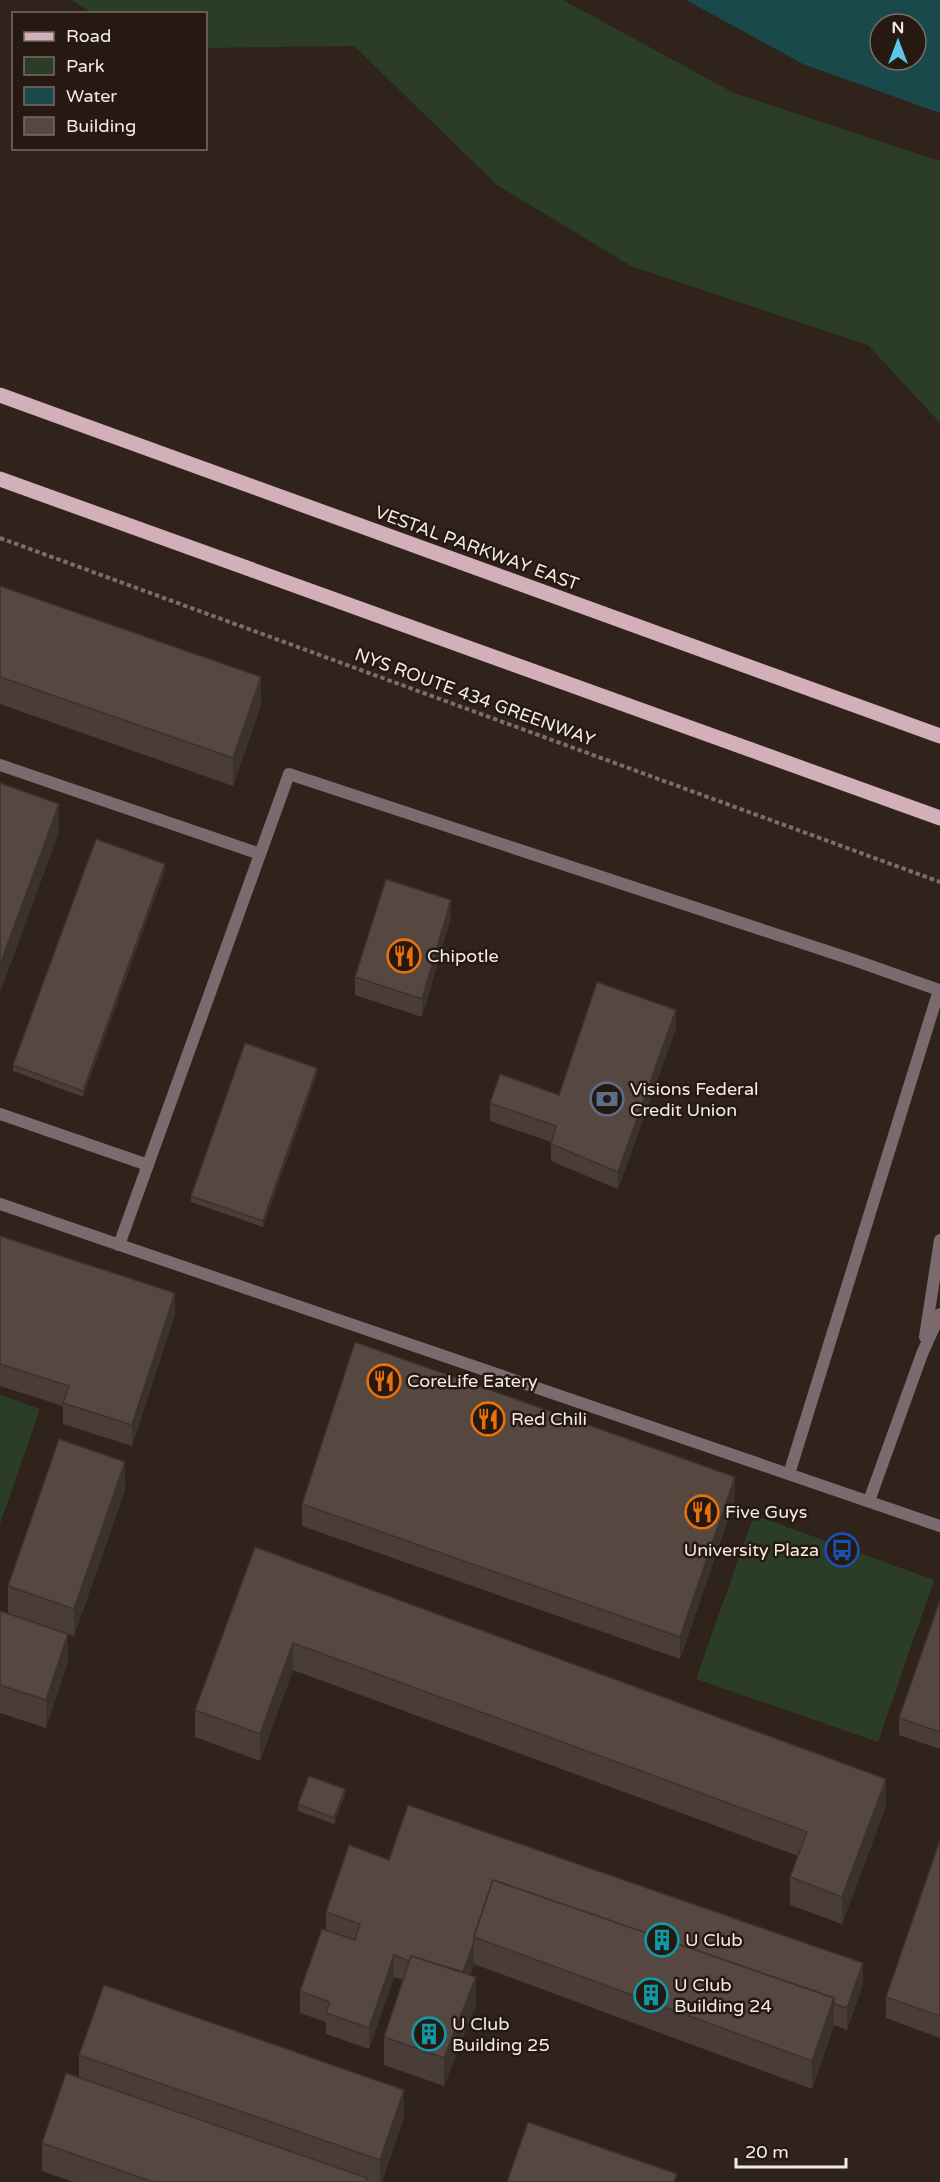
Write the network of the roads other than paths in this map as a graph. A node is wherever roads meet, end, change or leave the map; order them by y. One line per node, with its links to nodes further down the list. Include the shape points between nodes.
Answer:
1 (0, 395): 3 (main road, VESTAL PARKWAY EAST)
2 (0, 479): 5 (main road)
3 (940, 736)
4 (0, 765): 6 (lane)
5 (940, 818)
6 (260, 854): 8 (lane); 14 (lane, via 289,774 939,990)
7 (0, 1114): 8 (lane)
8 (148, 1165): 11 (lane)
9 (0, 1204): 11 (lane)
10 (940, 1240): 13 (lane)
11 (119, 1245): 14 (lane)
12 (940, 1314): 13 (lane)
13 (922, 1354): 15 (lane)
14 (789, 1473): 15 (lane)
15 (868, 1501): 16 (lane)
16 (940, 1526)

